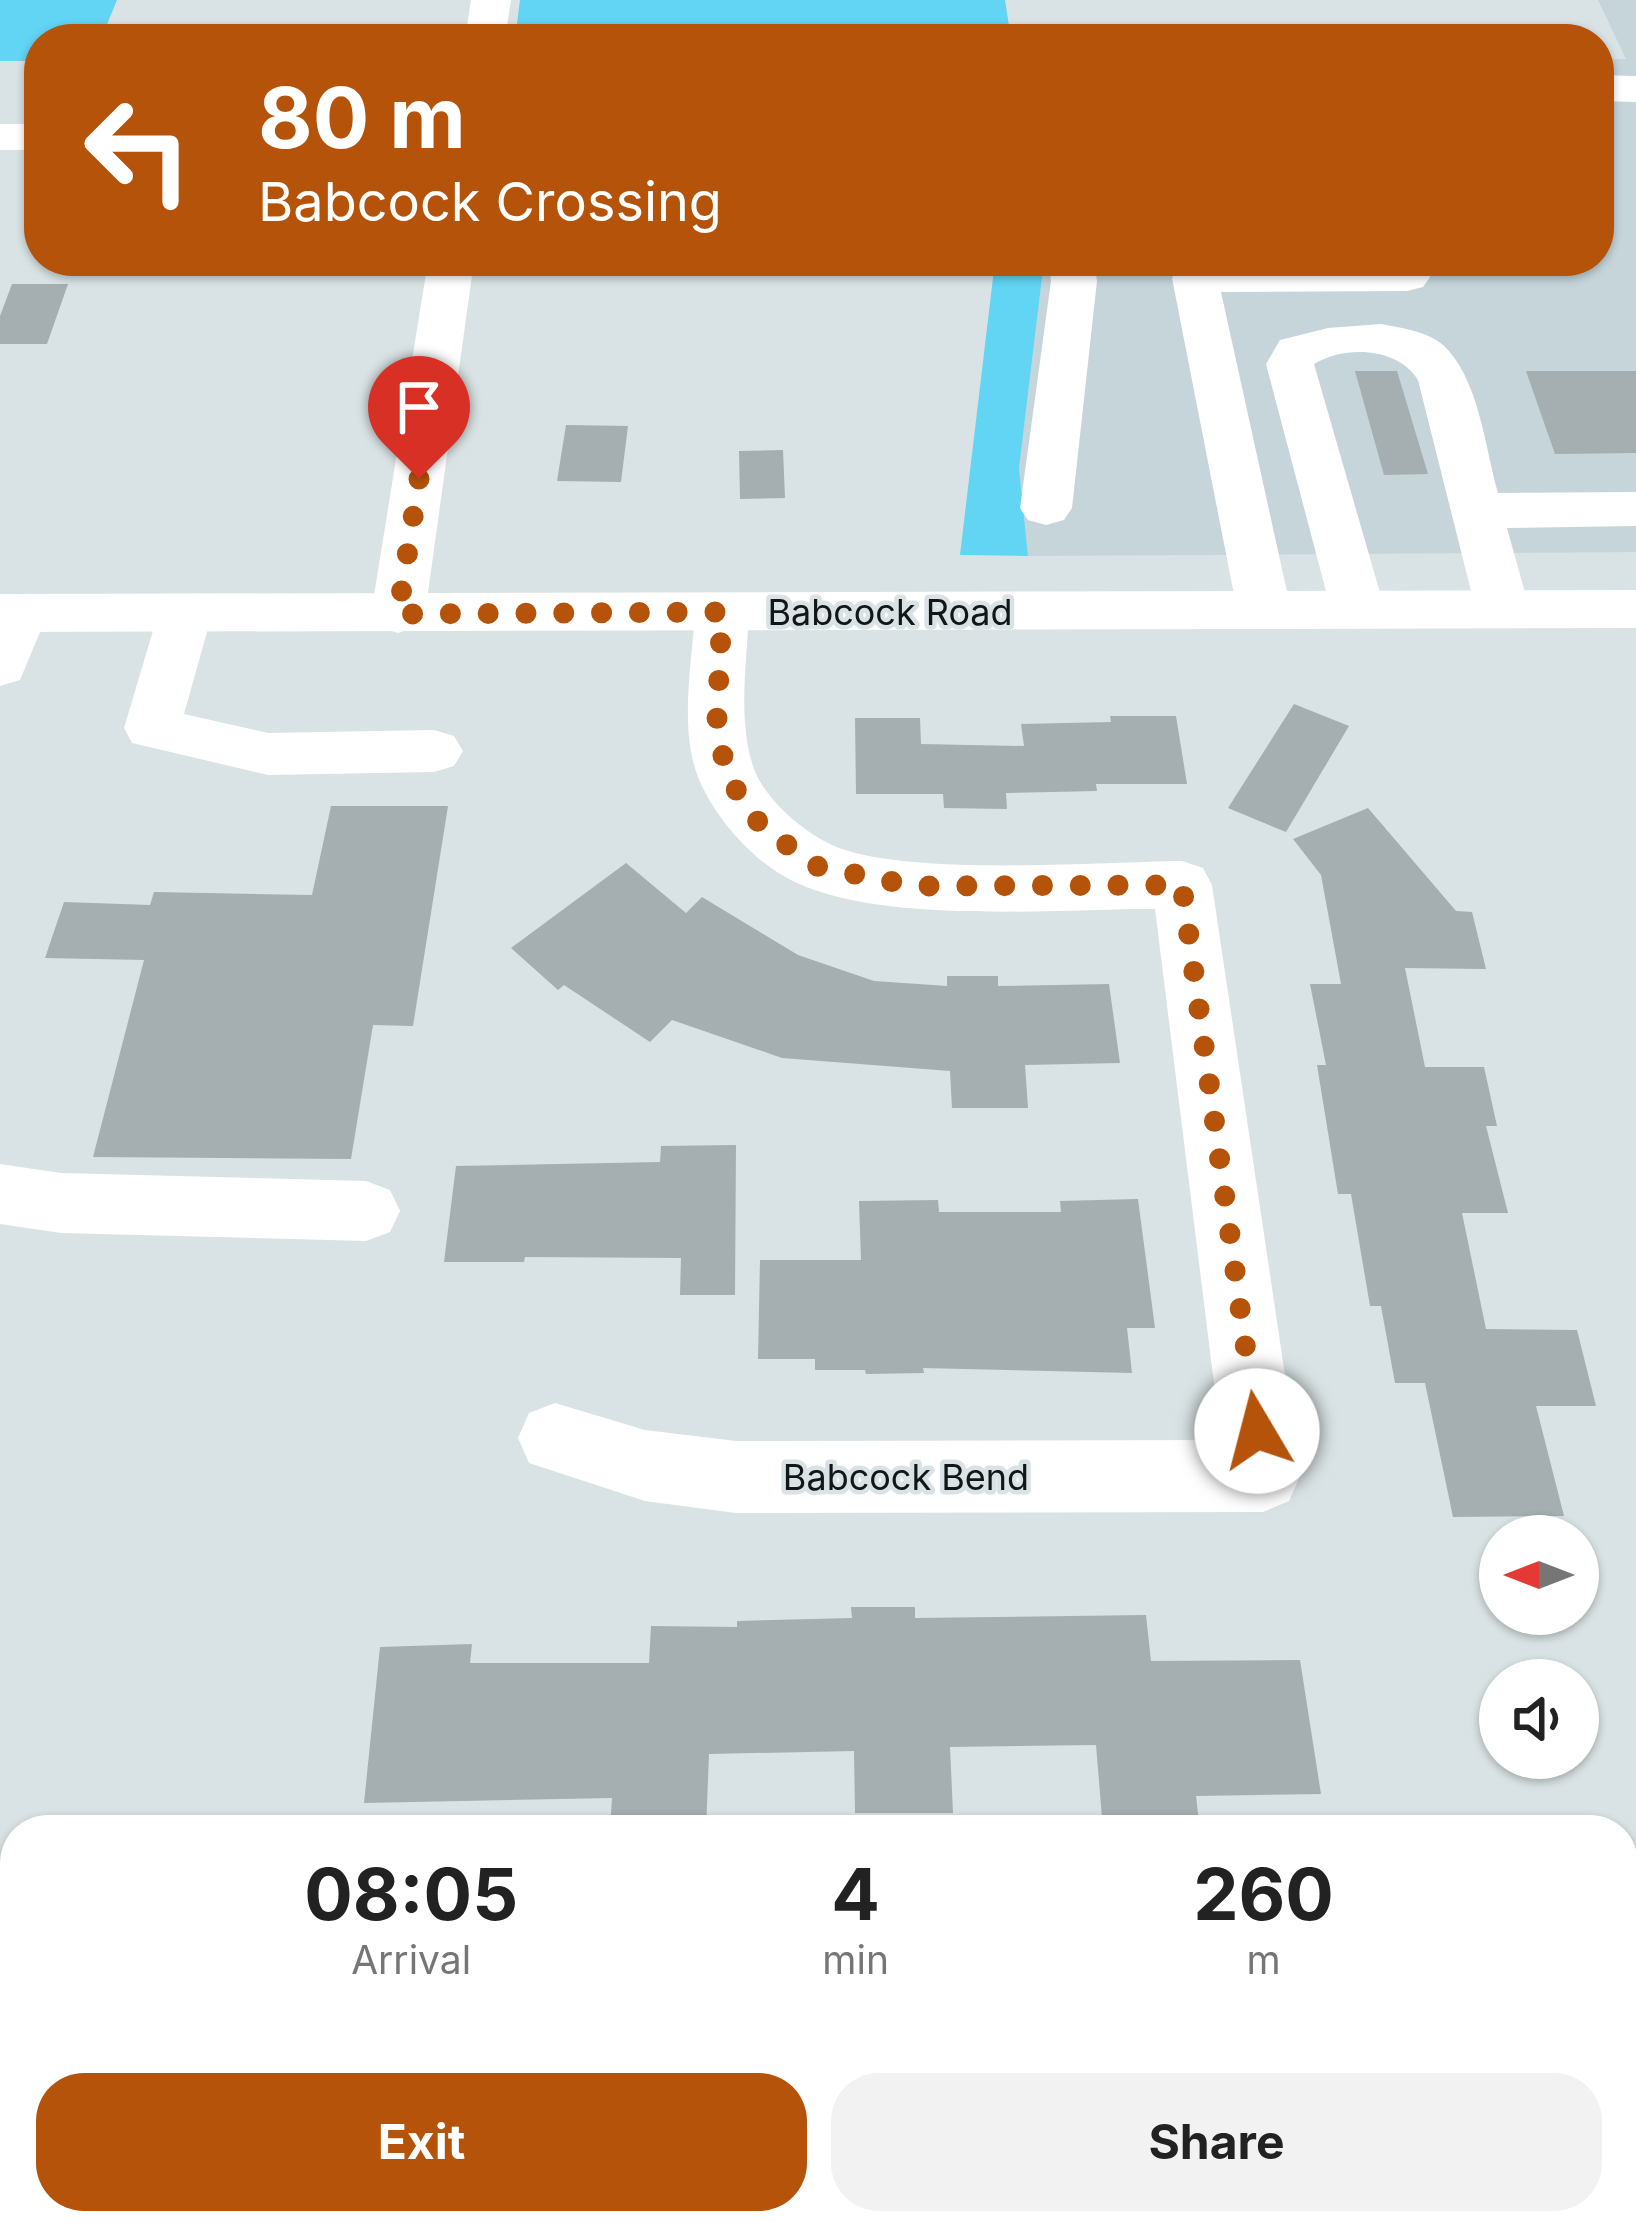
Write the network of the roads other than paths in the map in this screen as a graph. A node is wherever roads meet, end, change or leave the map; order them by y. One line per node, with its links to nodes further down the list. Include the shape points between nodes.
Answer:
1 (450, 276): 14 (street)
2 (1073, 276): 4 (street)
3 (1407, 276): 9 (street, via 1195,278)
4 (1046, 508)
5 (1636, 509): 6 (street)
6 (1477, 511): 7 (street); 10 (street, via 1442,380 1426,356 1396,339 1297,350 1290,364)
7 (1502, 608): 8 (street, Babcock Road); 10 (street, Babcock Road)
8 (1636, 609)
9 (1264, 610): 10 (street, Babcock Road); 11 (street, Babcock Road)
10 (1358, 610)
11 (722, 612): 14 (street, Babcock Road); 19 (street, Babcock Bend, via 717,718 726,775 761,826 816,866 913,886 1182,885 1263,1476 743,1478 654,1470)
12 (10, 613): 13 (street, Babcock Road); 15 (street)
13 (185, 614): 14 (street, Babcock Road); 16 (street, via 152,728 268,754)
14 (398, 614)
15 (0, 665)
16 (434, 751)
17 (0, 1194): 18 (street, via 61,1204)
18 (366, 1210)
19 (554, 1438)

